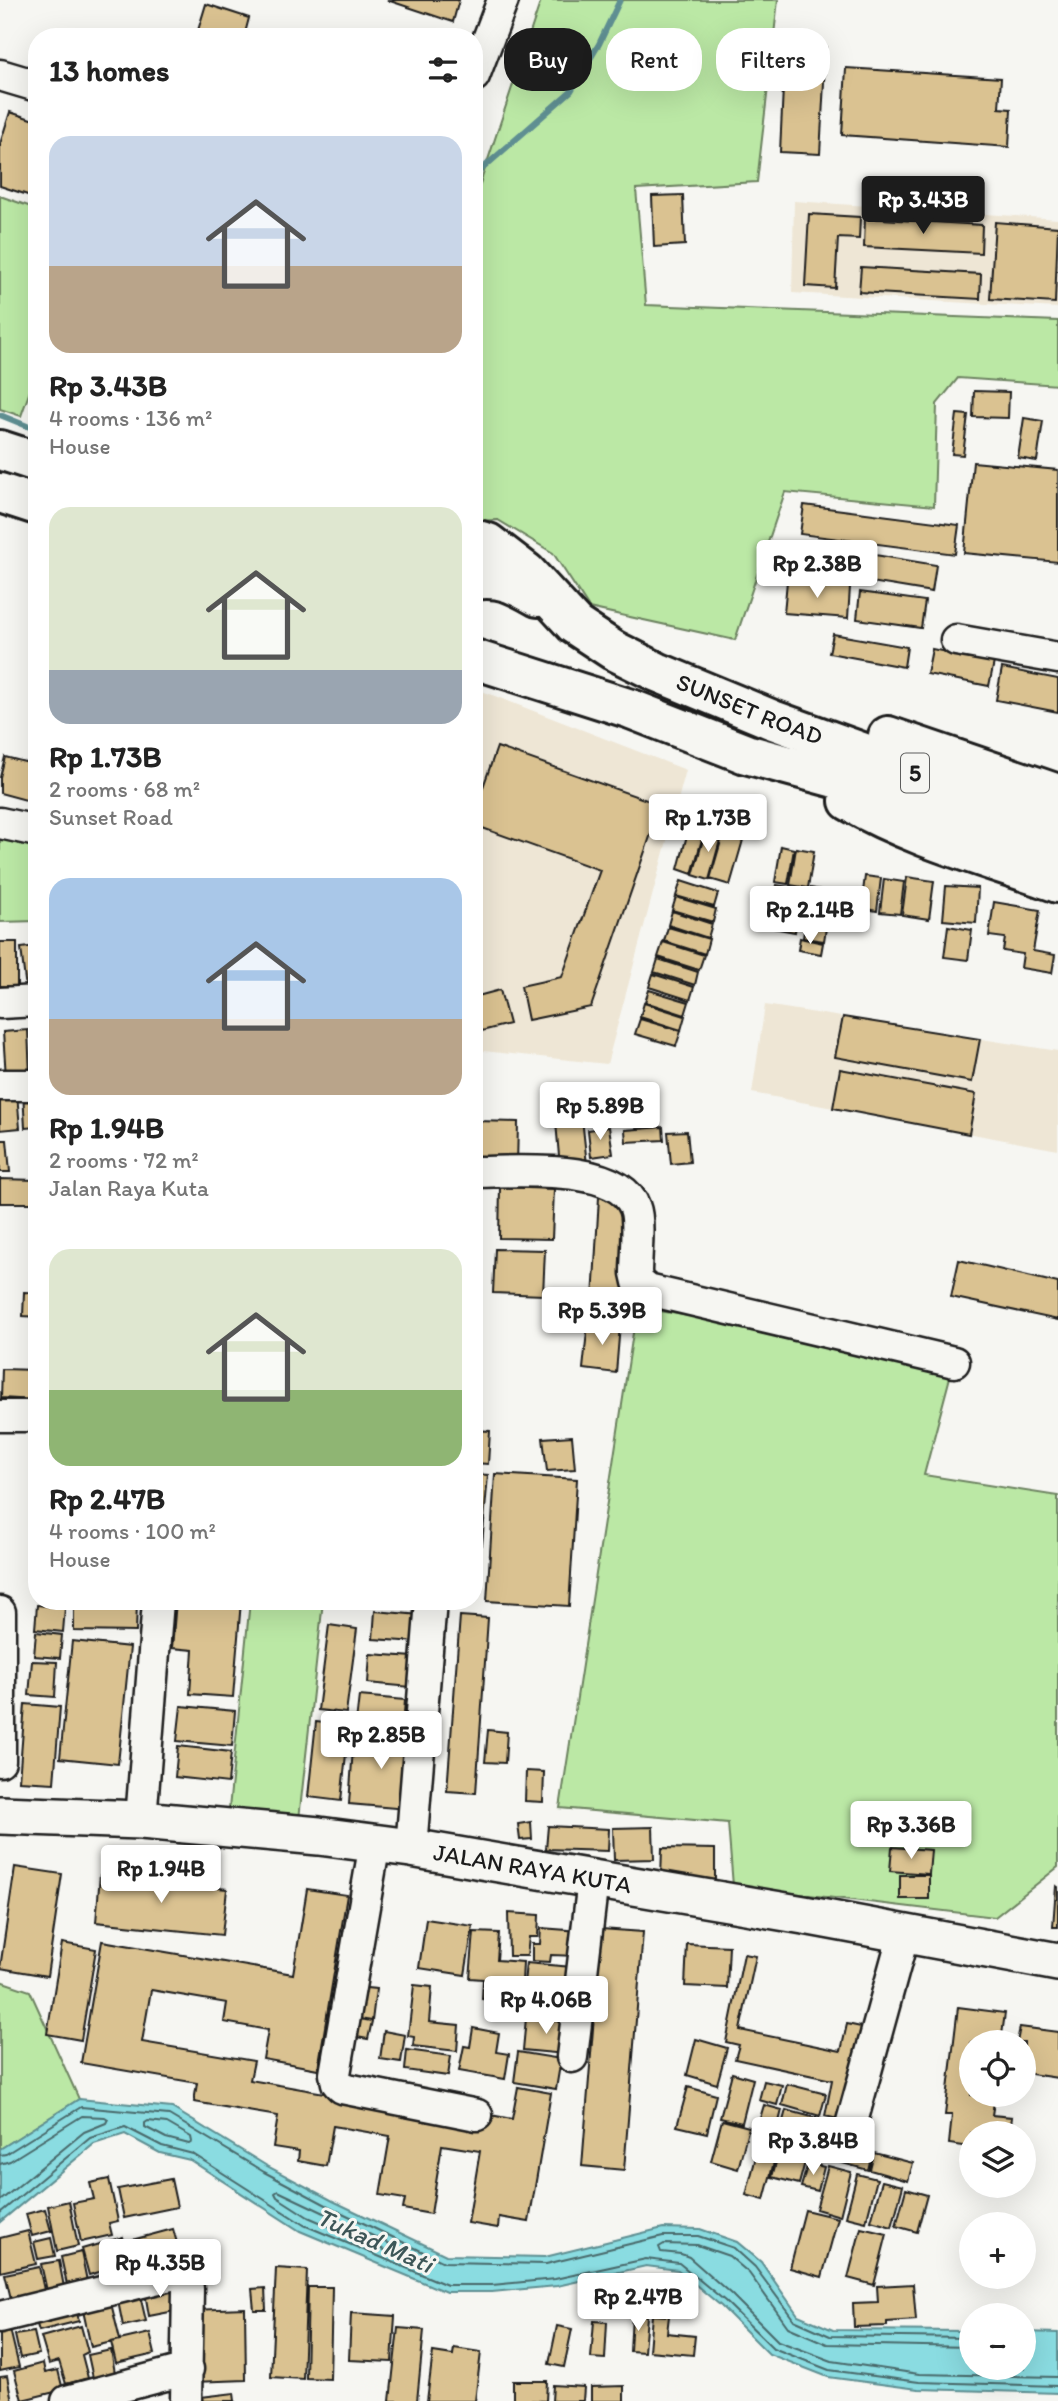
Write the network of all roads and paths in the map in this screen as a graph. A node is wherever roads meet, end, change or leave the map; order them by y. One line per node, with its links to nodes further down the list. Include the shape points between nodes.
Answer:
1 (502, 0): 2 (street)
2 (483, 52)
3 (0, 75): 4 (street)
4 (28, 83)
5 (0, 450): 6 (highway)
6 (28, 459)
7 (0, 493): 8 (highway)
8 (28, 502)
9 (483, 542): 11 (highway, SUNSET ROAD / 5, via 526,572)
10 (483, 579): 11 (highway, via 521,587)
11 (575, 625): 17 (highway, SUNSET ROAD / 5, via 657,672)
12 (483, 640): 16 (highway)
13 (956, 640): 14 (street)
14 (1058, 658)
15 (483, 662): 16 (highway, SUNSET ROAD / 5)
16 (591, 696): 18 (highway, SUNSET ROAD / 5, via 746,754)
17 (773, 720): 19 (highway, via 836,720); 21 (highway, SUNSET ROAD / 5)
18 (829, 775): 23 (highway, SUNSET ROAD / 5); 24 (highway, via 849,802 869,813)
19 (1058, 794)
20 (0, 823): 22 (street)
21 (1058, 823)
22 (28, 829)
23 (1058, 853)
24 (1058, 883)
25 (28, 1001): 26 (street)
26 (0, 1003)
27 (0, 1085): 28 (street)
28 (28, 1085)
29 (483, 1172): 30 (street, via 576,1173 628,1196 637,1211 636,1273 638,1282 648,1290)
30 (954, 1362)
31 (0, 1416): 32 (street)
32 (28, 1416)
33 (157, 1610): 38 (street)
34 (430, 1610): 40 (street)
35 (0, 1612): 36 (street)
36 (0, 1761)
37 (0, 1815): 38 (main road, JALAN RAYA KUTA)
38 (141, 1820): 39 (main road, JALAN RAYA KUTA)
39 (375, 1843): 40 (main road, JALAN RAYA KUTA); 45 (street, via 337,2083 342,2088)
40 (411, 1848): 41 (main road, JALAN RAYA KUTA)
41 (593, 1880): 42 (main road, JALAN RAYA KUTA); 44 (street)
42 (904, 1933): 43 (main road, JALAN RAYA KUTA); 46 (street)
43 (1058, 1962)
44 (572, 2057)
45 (477, 2115)
46 (847, 2140)
47 (0, 2317): 48 (street, via 179,2273 188,2284)
48 (188, 2369): 49 (street); 50 (street)
49 (67, 2401)
50 (186, 2401)

